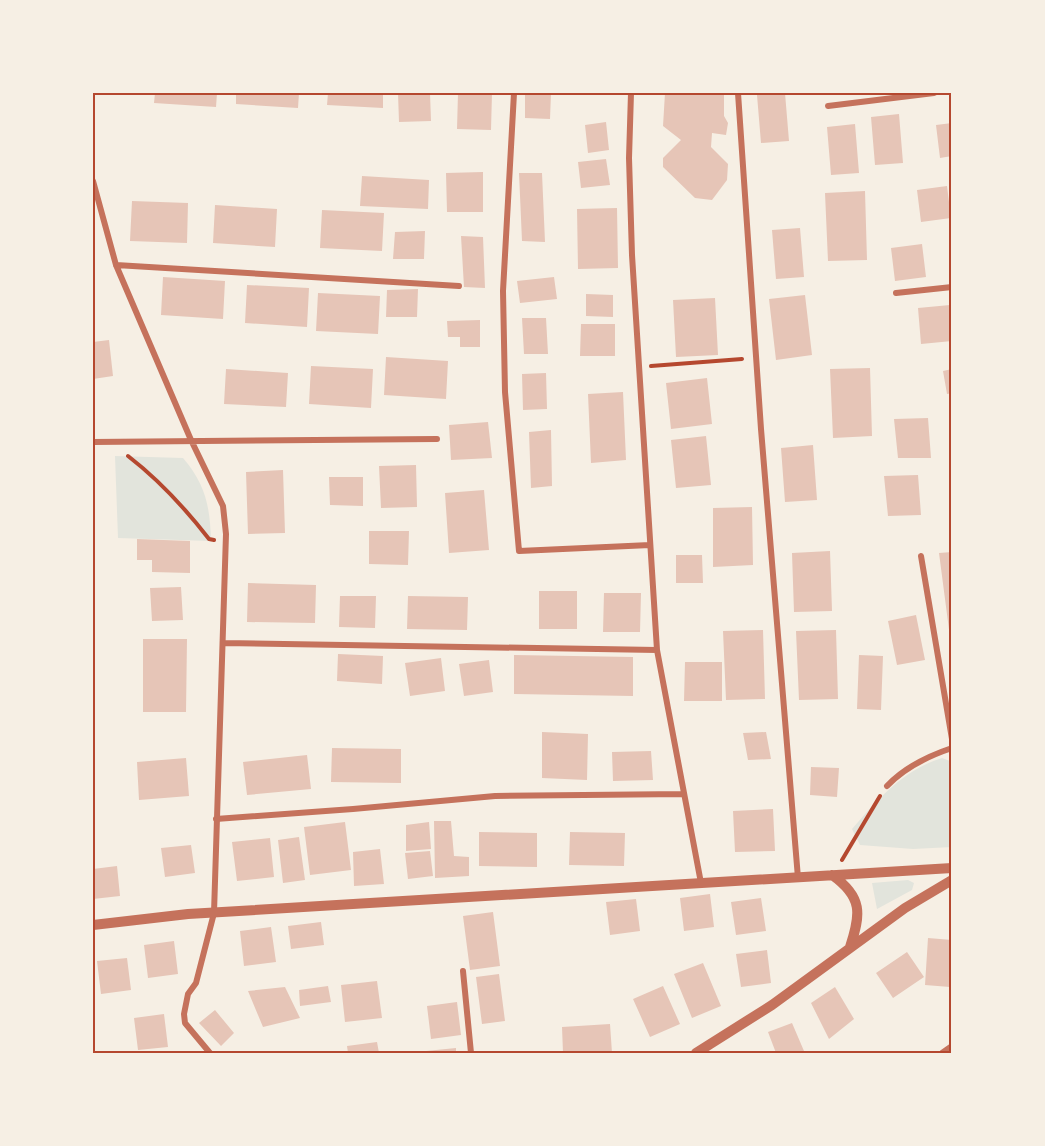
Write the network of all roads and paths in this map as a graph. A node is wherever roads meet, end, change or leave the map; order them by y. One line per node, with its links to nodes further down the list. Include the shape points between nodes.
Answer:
1 (514, 93): 18 (street, via 503,291 505,392 519,551)
2 (631, 93): 12 (street, via 629,158)
3 (738, 93): 11 (street)
4 (934, 93): 5 (street)
5 (828, 106)
6 (93, 181): 7 (street)
7 (116, 265): 8 (street); 14 (street)
8 (459, 286)
9 (952, 287): 10 (street)
10 (896, 293)
11 (756, 358): 12 (path); 30 (street)
12 (638, 366): 18 (street)
13 (437, 439): 14 (street)
14 (191, 440): 15 (street); 17 (street, via 223,506)
15 (111, 441): 16 (street); 17 (path, via 153,475 209,539)
16 (93, 442)
17 (226, 543): 20 (street)
18 (650, 545): 21 (street)
19 (921, 556): 22 (street)
20 (223, 643): 21 (street); 26 (street)
21 (657, 650): 25 (street)
22 (952, 738)
23 (952, 748): 24 (street, via 916,763)
24 (887, 786): 27 (path)
25 (684, 794): 26 (street, via 495,796); 32 (street)
26 (216, 819): 33 (street)
27 (840, 863)
28 (952, 868): 29 (street)
29 (832, 875): 30 (street); 35 (street, via 849,888 857,908 858,920)
30 (798, 878): 32 (street)
31 (952, 880): 35 (street)
32 (701, 883): 33 (street)
33 (214, 913): 34 (street); 38 (street, via 184,1014 185,1023)
34 (93, 925)
35 (850, 947): 40 (street, via 772,1005)
36 (463, 971): 39 (street)
37 (952, 1046): 41 (street)
38 (210, 1053)
39 (471, 1053)
40 (696, 1053)
41 (942, 1053)

